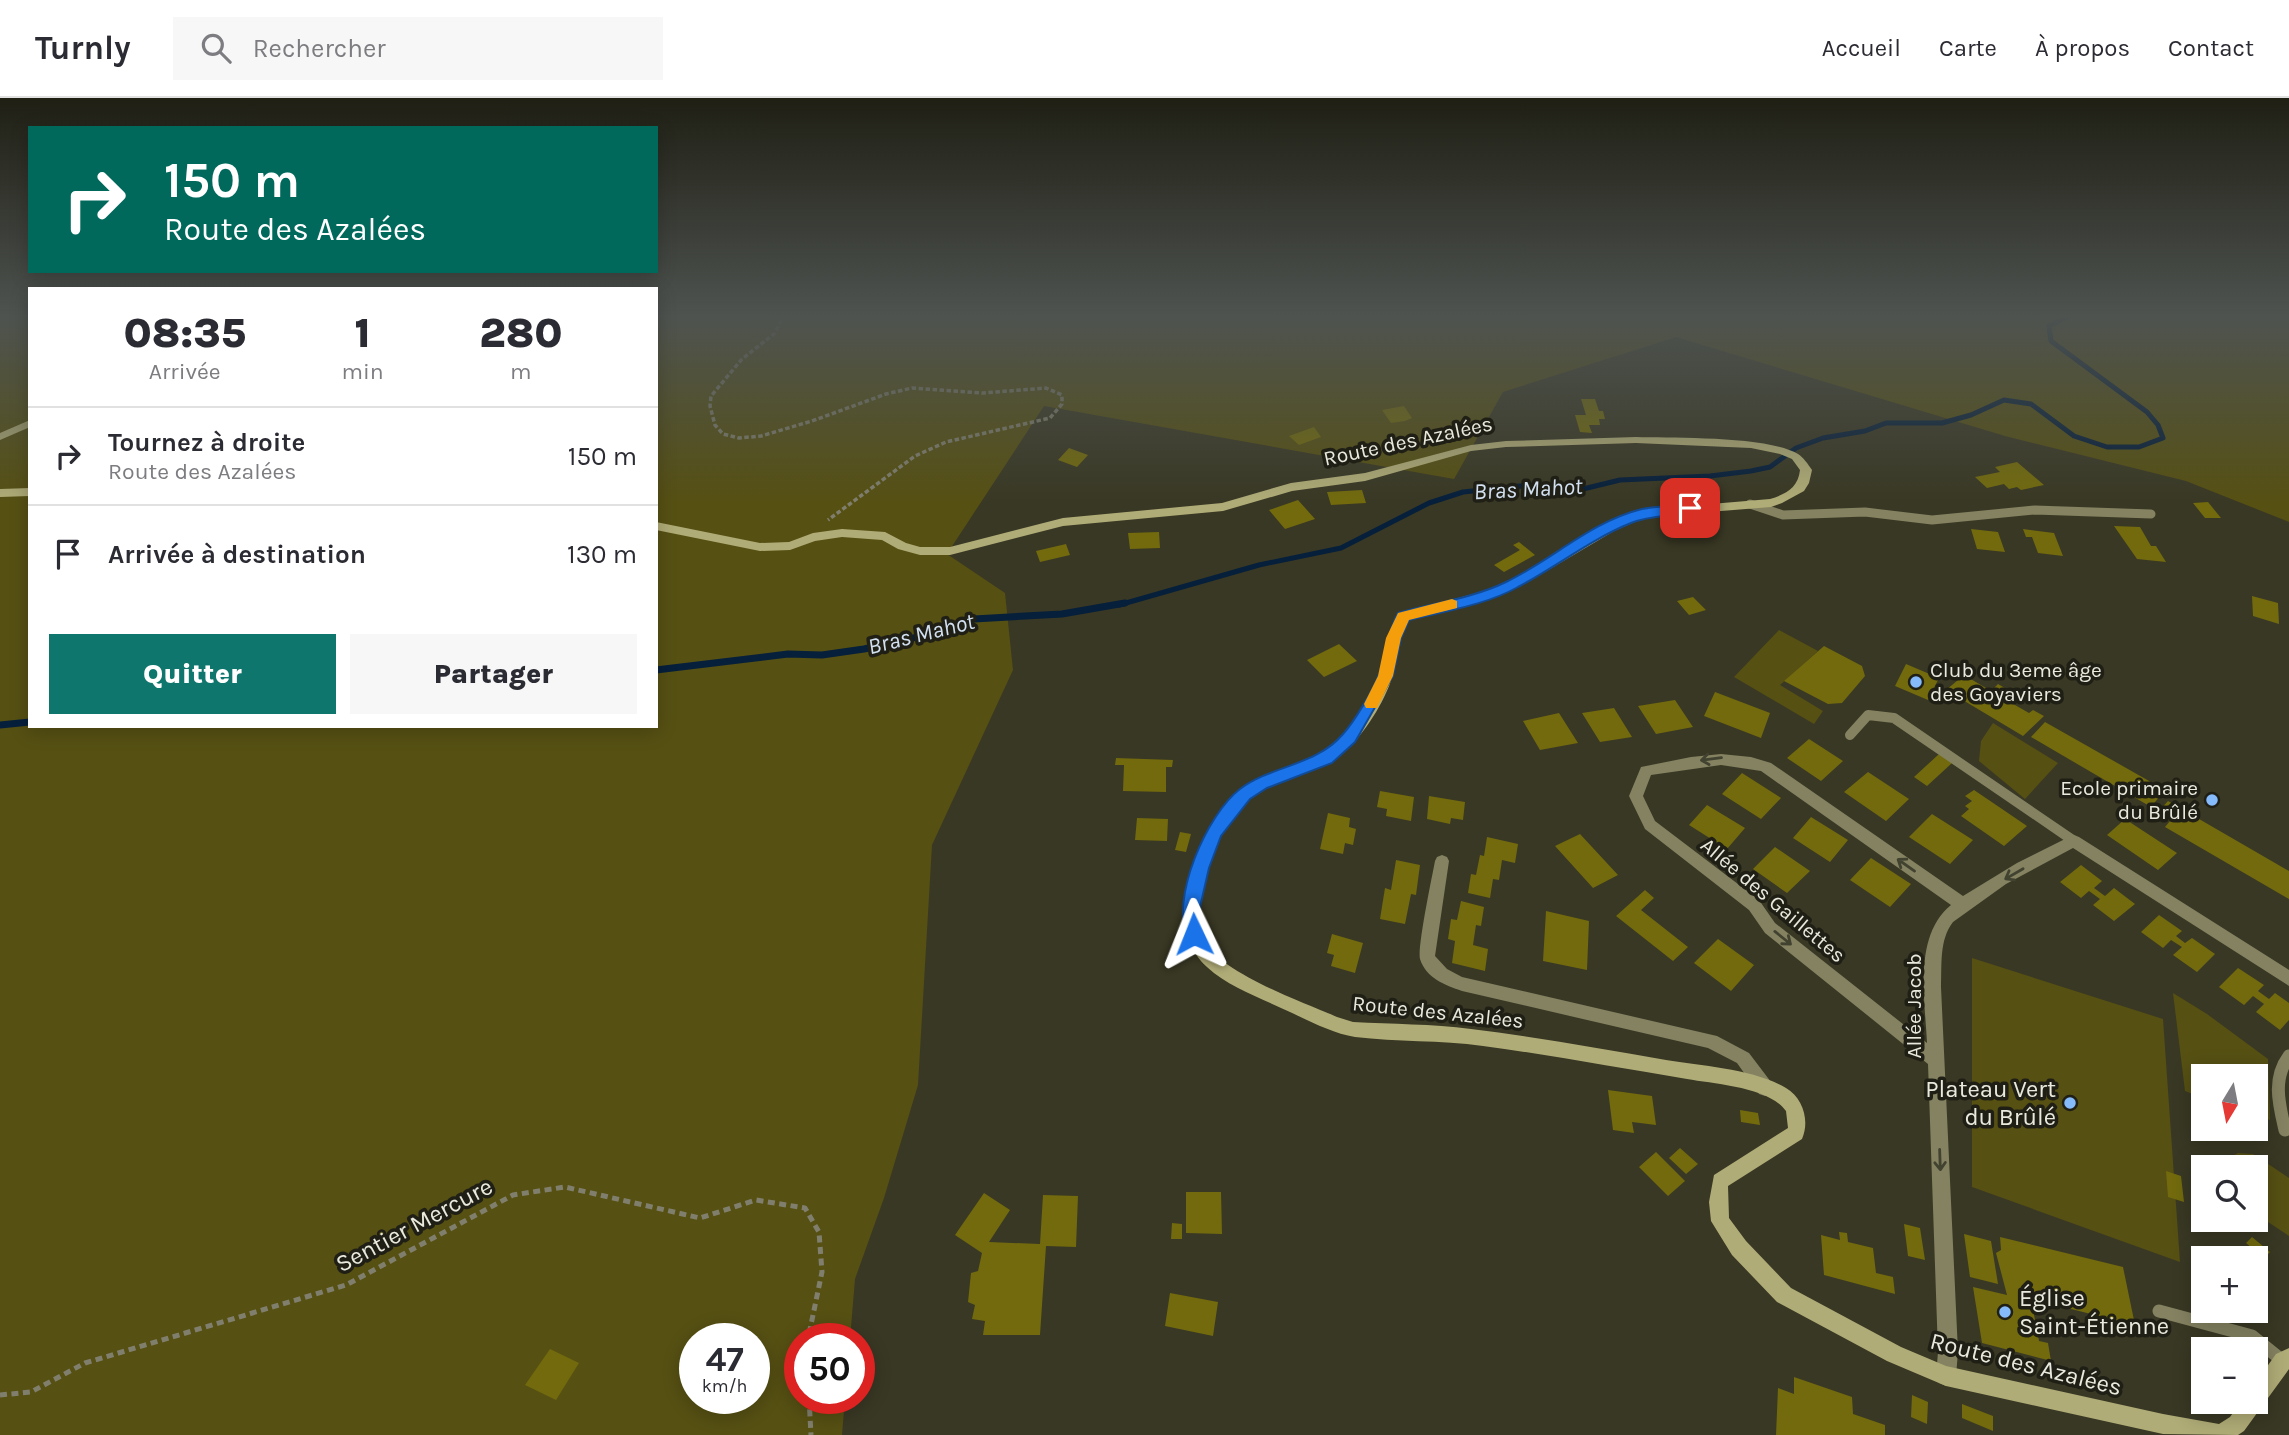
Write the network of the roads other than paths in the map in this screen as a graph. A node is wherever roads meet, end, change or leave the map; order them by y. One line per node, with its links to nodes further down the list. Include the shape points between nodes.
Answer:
1 (28, 424): 2 (main road)
2 (0, 437)
3 (28, 492): 4 (main road)
4 (0, 493)
5 (1750, 504): 6 (lane, via 1783,515 1865,512 1932,520 2035,510); 7 (main road, Route des Azalées, via 1771,503 1799,490 1806,470 1796,457 1751,445 1636,440 1494,445 1365,477 1291,487 1223,507 1063,522 950,551 920,551 885,536 842,533 776,548); 15 (main road, Route des Azalées, via 1644,513 1571,548 1512,585 1404,617 1386,676 1350,738 1326,758 1262,784 1231,808 1200,868 1191,907 1202,952 1226,975 1335,1024 1371,1032 1519,1043)
6 (2151, 514)
7 (658, 526)
8 (1850, 735): 9 (lane, via 1868,715 1894,718)
9 (2074, 841): 11 (street, Allée Jacob, one-way to 11); 12 (street)
10 (1442, 861): 15 (street, Route des Azalées, via 1427,956 1445,978 1711,1041 1743,1058)
11 (1962, 904): 14 (street, Allée Jacob, via 1941,924 1937,941 1933,987); 14 (street, Allée des Gaillettes, one-way to 14, via 1766,767 1747,759 1730,757 1646,771 1636,796 1650,825 1754,905 1770,928)
12 (2289, 979)
13 (2289, 1056): 16 (lane, via 2280,1066 2277,1097)
14 (1936, 1060): 19 (street, Allée Jacob, one-way to 19)
15 (1765, 1088): 19 (main road, Route des Azalées, via 1791,1098 1797,1111 1796,1133 1720,1181 1720,1221 1739,1248 1784,1294 1894,1354)
16 (2285, 1130)
17 (2159, 1311): 18 (lane, via 2252,1336)
18 (2286, 1359): 20 (main road, Route des Azalées)
19 (1946, 1376): 21 (main road, Route des Azalées, via 2221,1434)
20 (2268, 1383)
21 (2244, 1414)

